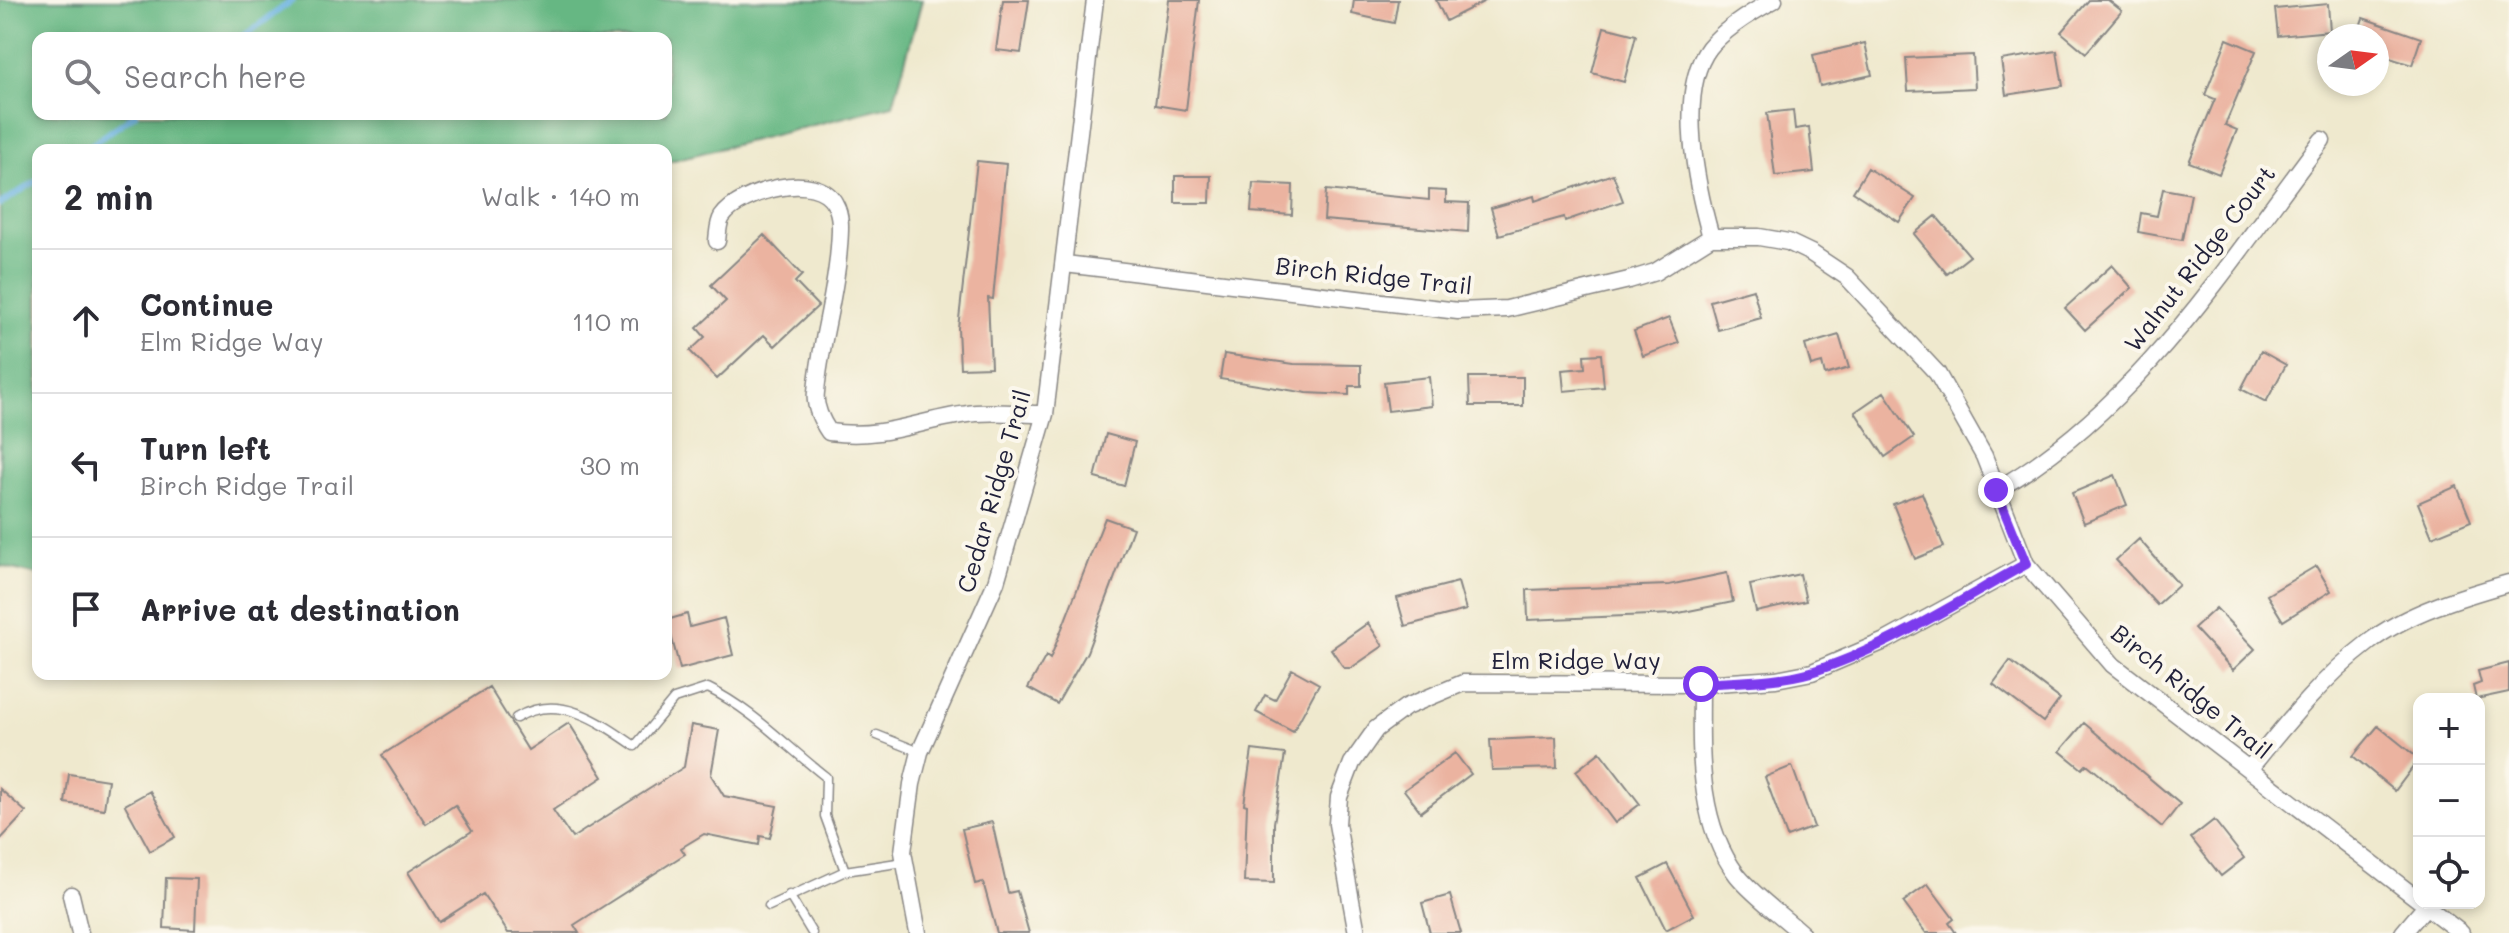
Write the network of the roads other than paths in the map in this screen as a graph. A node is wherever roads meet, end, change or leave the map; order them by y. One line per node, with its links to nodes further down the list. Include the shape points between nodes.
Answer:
1 (1095, 0): 6 (street, Cedar Ridge Trail)
2 (1774, 0): 4 (street, via 1709,48 1692,95 1694,151)
3 (2322, 140): 8 (street, Walnut Ridge Court, via 2175,333 2054,452)
4 (1711, 237): 6 (street, Birch Ridge Trail, via 1655,272 1507,309 1458,311); 8 (street, Birch Ridge Trail, via 1788,242 1847,277 1937,373 1963,414)
5 (717, 241): 7 (street, via 720,219 737,201 764,192 799,185 821,190 835,203 841,227 838,264 815,394 829,432 908,429 975,413)
6 (1065, 264): 7 (street, Cedar Ridge Trail)
7 (1045, 414): 14 (street, Cedar Ridge Trail, via 996,582)
8 (1996, 490): 9 (street, Birch Ridge Trail)
9 (2026, 564): 11 (street, Elm Ridge Way, via 1887,640 1812,672); 15 (street, Birch Ridge Trail, via 2113,665)
10 (2509, 583): 15 (street, via 2438,607 2369,642 2293,716)
11 (1701, 684): 27 (street, Elm Ridge Way, via 1463,683 1406,707 1376,729 1352,763 1339,797 1337,824); 28 (street, via 1707,807 1718,844 1738,876)
12 (516, 718): 17 (lane, via 533,707 564,708 597,720 635,746 674,699 708,688 748,710 826,777 825,816)
13 (877, 735): 14 (lane)
14 (920, 752): 16 (street, Cedar Ridge Trail, via 905,820)
15 (2250, 768): 20 (street, Birch Ridge Trail)
16 (904, 862): 17 (lane); 26 (street, Cedar Ridge Trail)
17 (845, 871): 19 (lane)
18 (71, 895): 24 (street)
19 (789, 895): 21 (lane); 25 (lane)
20 (2413, 896)
21 (769, 906)
22 (2418, 909): 29 (street)
23 (2430, 909): 30 (street, Birch Ridge Trail)
24 (80, 933)
25 (812, 933)
26 (918, 933)
27 (1357, 933)
28 (1801, 933)
29 (2403, 933)
30 (2461, 933)

